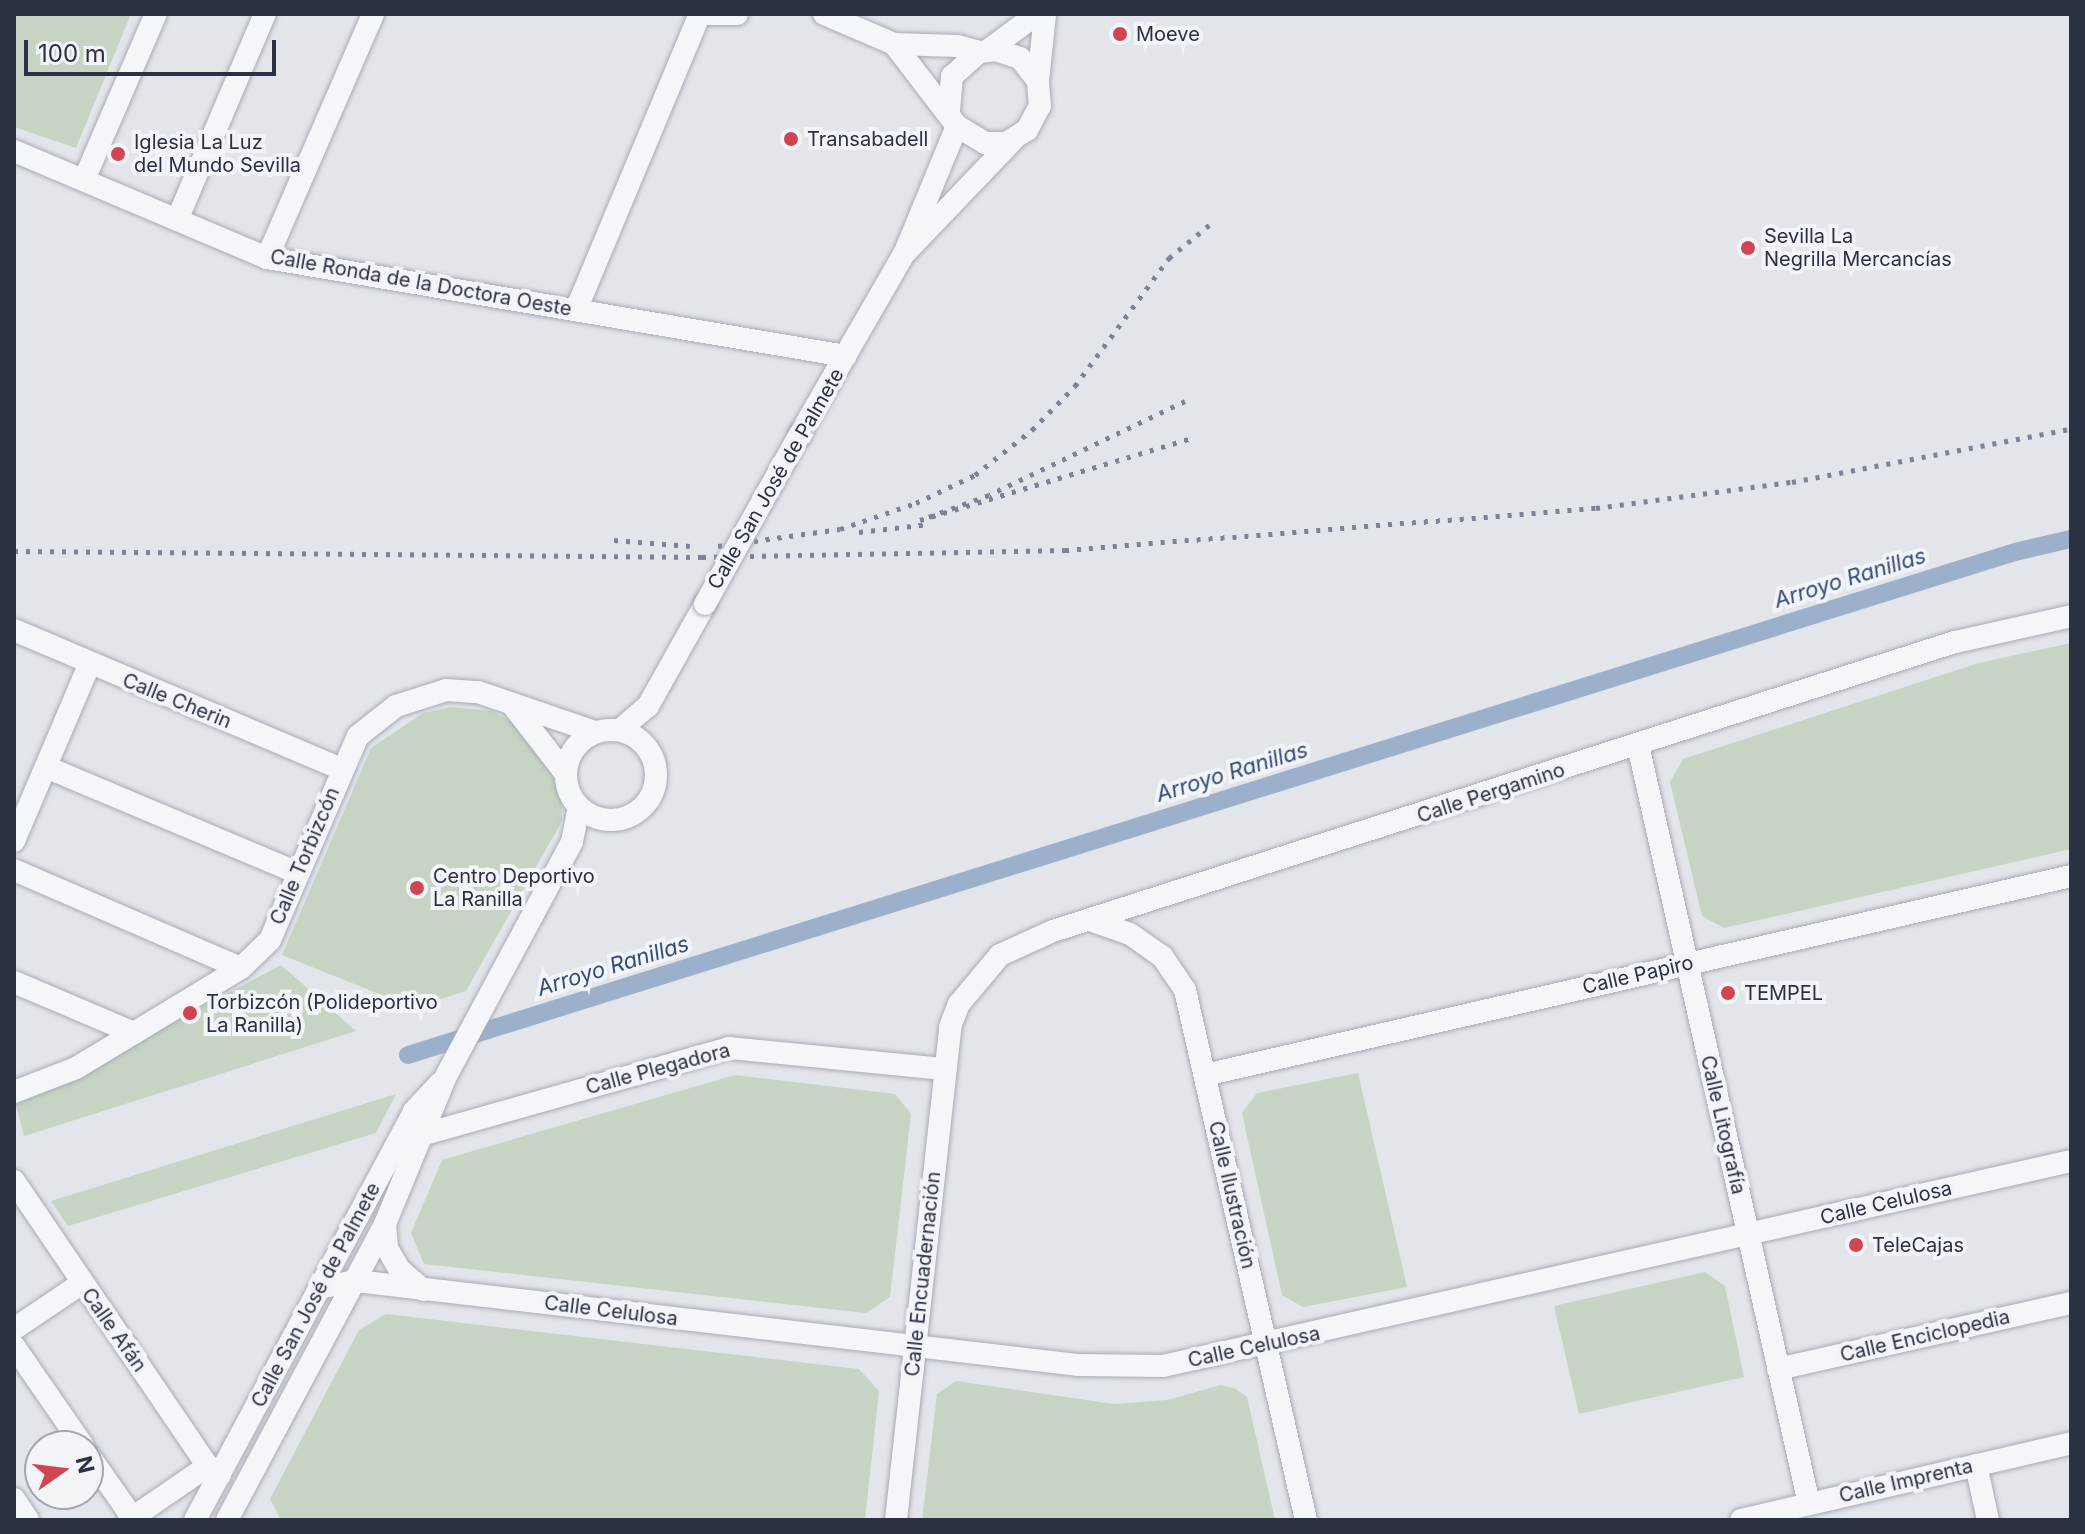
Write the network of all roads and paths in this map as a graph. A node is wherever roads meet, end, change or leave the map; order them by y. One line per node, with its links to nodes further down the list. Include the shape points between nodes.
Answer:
1 (156, 14): 15 (street)
2 (265, 14): 16 (street)
3 (373, 14): 18 (street)
4 (703, 14): 5 (street); 19 (street)
5 (737, 14)
6 (824, 14): 9 (street)
7 (1037, 14): 10 (street)
8 (1045, 14): 11 (street)
9 (894, 44): 10 (street); 12 (street)
10 (983, 52): 11 (street, via 1020,58); 12 (street, via 952,76)
11 (1038, 81): 13 (street, via 1036,118)
12 (953, 119): 13 (street, via 985,143); 17 (street, Calle San José de Palmete)
13 (1014, 139): 17 (street, Calle San José de Palmete)
14 (14, 151): 15 (street, Calle Ronda de la Doctora Oeste)
15 (84, 180): 16 (street, Calle Ronda de la Doctora Oeste)
16 (177, 220): 18 (street, Calle Ronda de la Doctora Oeste)
17 (905, 252): 20 (street, Calle San José de Palmete)
18 (267, 258): 19 (street, Calle Ronda de la Doctora Oeste)
19 (576, 310): 20 (street, Calle Ronda de la Doctora Oeste)
20 (846, 356): 25 (street, Calle San José de Palmete, bridge)
21 (2071, 616): 29 (street, Calle Pergamino, via 1955,642)
22 (14, 630): 23 (street, Calle Cherin)
23 (89, 665): 30 (street); 31 (street, Calle Cherin)
24 (507, 701): 27 (street, Calle Torbizcón); 31 (street, Calle Torbizcón, via 461,689 396,706 358,736); 32 (street, via 530,723)
25 (648, 706): 26 (street, Calle San José de Palmete); 28 (street, Calle San José de Palmete)
26 (620, 730): 27 (street); 28 (street)
27 (595, 732): 32 (street, via 574,748)
28 (644, 743): 34 (street, via 656,768 651,796 630,816)
29 (1638, 745): 40 (street, Calle Pergamino); 41 (street, Calle Litografía)
30 (46, 767): 35 (street); 38 (street)
31 (342, 769): 38 (street, Calle Torbizcón)
32 (566, 774): 33 (street)
33 (579, 807): 34 (street); 36 (street, Calle San José de Palmete)
34 (602, 819): 36 (street, Calle San José de Palmete)
35 (14, 841)
36 (572, 842): 47 (street, Calle San José de Palmete)
37 (14, 870): 42 (street)
38 (298, 873): 42 (street, Calle Torbizcón, via 270,940)
39 (2071, 876): 41 (street, Calle Papiro)
40 (1090, 920): 44 (street, Calle Pergamino, via 1000,955 959,1004); 48 (street, Calle Ilustración, via 1130,934 1175,971 1185,990)
41 (1687, 964): 48 (street, Calle Papiro); 55 (street, Calle Litografía)
42 (241, 968): 45 (street, Calle Torbizcón)
43 (14, 982): 45 (street)
44 (950, 1027): 46 (street, Calle Encuadernación)
45 (134, 1033): 49 (street, Calle Torbizcón, via 76,1068)
46 (945, 1069): 50 (street, Calle Plegadora, via 729,1048); 64 (street, Calle Encuadernación)
47 (446, 1075): 50 (street, Calle San José de Palmete); 58 (street, Calle San José de Palmete, via 414,1111)
48 (1205, 1075): 62 (street, Calle Ilustración)
49 (14, 1092)
50 (425, 1134): 54 (street, Calle San José de Palmete)
51 (2071, 1161): 55 (street, Calle Celulosa)
52 (14, 1181): 53 (street, Calle Afán)
53 (23, 1212): 57 (street, Calle Afán)
54 (385, 1224): 56 (street, Calle San José de Palmete); 59 (street, via 387,1248 399,1269)
55 (1748, 1235): 62 (street, Calle Celulosa); 65 (street, Calle Litografía)
56 (356, 1281): 58 (street, Calle Celulosa); 59 (street, Calle Celulosa); 73 (street, Calle San José de Palmete)
57 (82, 1283): 61 (street); 69 (street, Calle Afán)
58 (319, 1288): 69 (street, Calle San José de Palmete)
59 (423, 1290): 64 (street, Calle Celulosa)
60 (2071, 1303): 65 (street, Calle Enciclopedia)
61 (14, 1329)
62 (1266, 1345): 64 (street, Calle Celulosa, via 1163,1366 1079,1365); 79 (street, Calle Ilustración)
63 (14, 1346): 66 (street)
64 (915, 1346): 78 (street, Calle Encuadernación)
65 (1778, 1369): 72 (street, Calle Litografía)
66 (72, 1430)
67 (2071, 1443): 68 (street, Calle Imprenta)
68 (1976, 1465): 72 (street, Calle Imprenta); 81 (street)
69 (214, 1471): 73 (street, Calle Afán); 74 (street); 76 (street, Calle San José de Palmete); 77 (street)
70 (104, 1478): 74 (street)
71 (14, 1499): 75 (street)
72 (1809, 1504): 80 (street, Calle Imprenta)
73 (233, 1517)
74 (132, 1519)
75 (28, 1520)
76 (195, 1520)
77 (210, 1520)
78 (896, 1520)
79 (1306, 1520)
80 (1741, 1520)
81 (1988, 1520)

